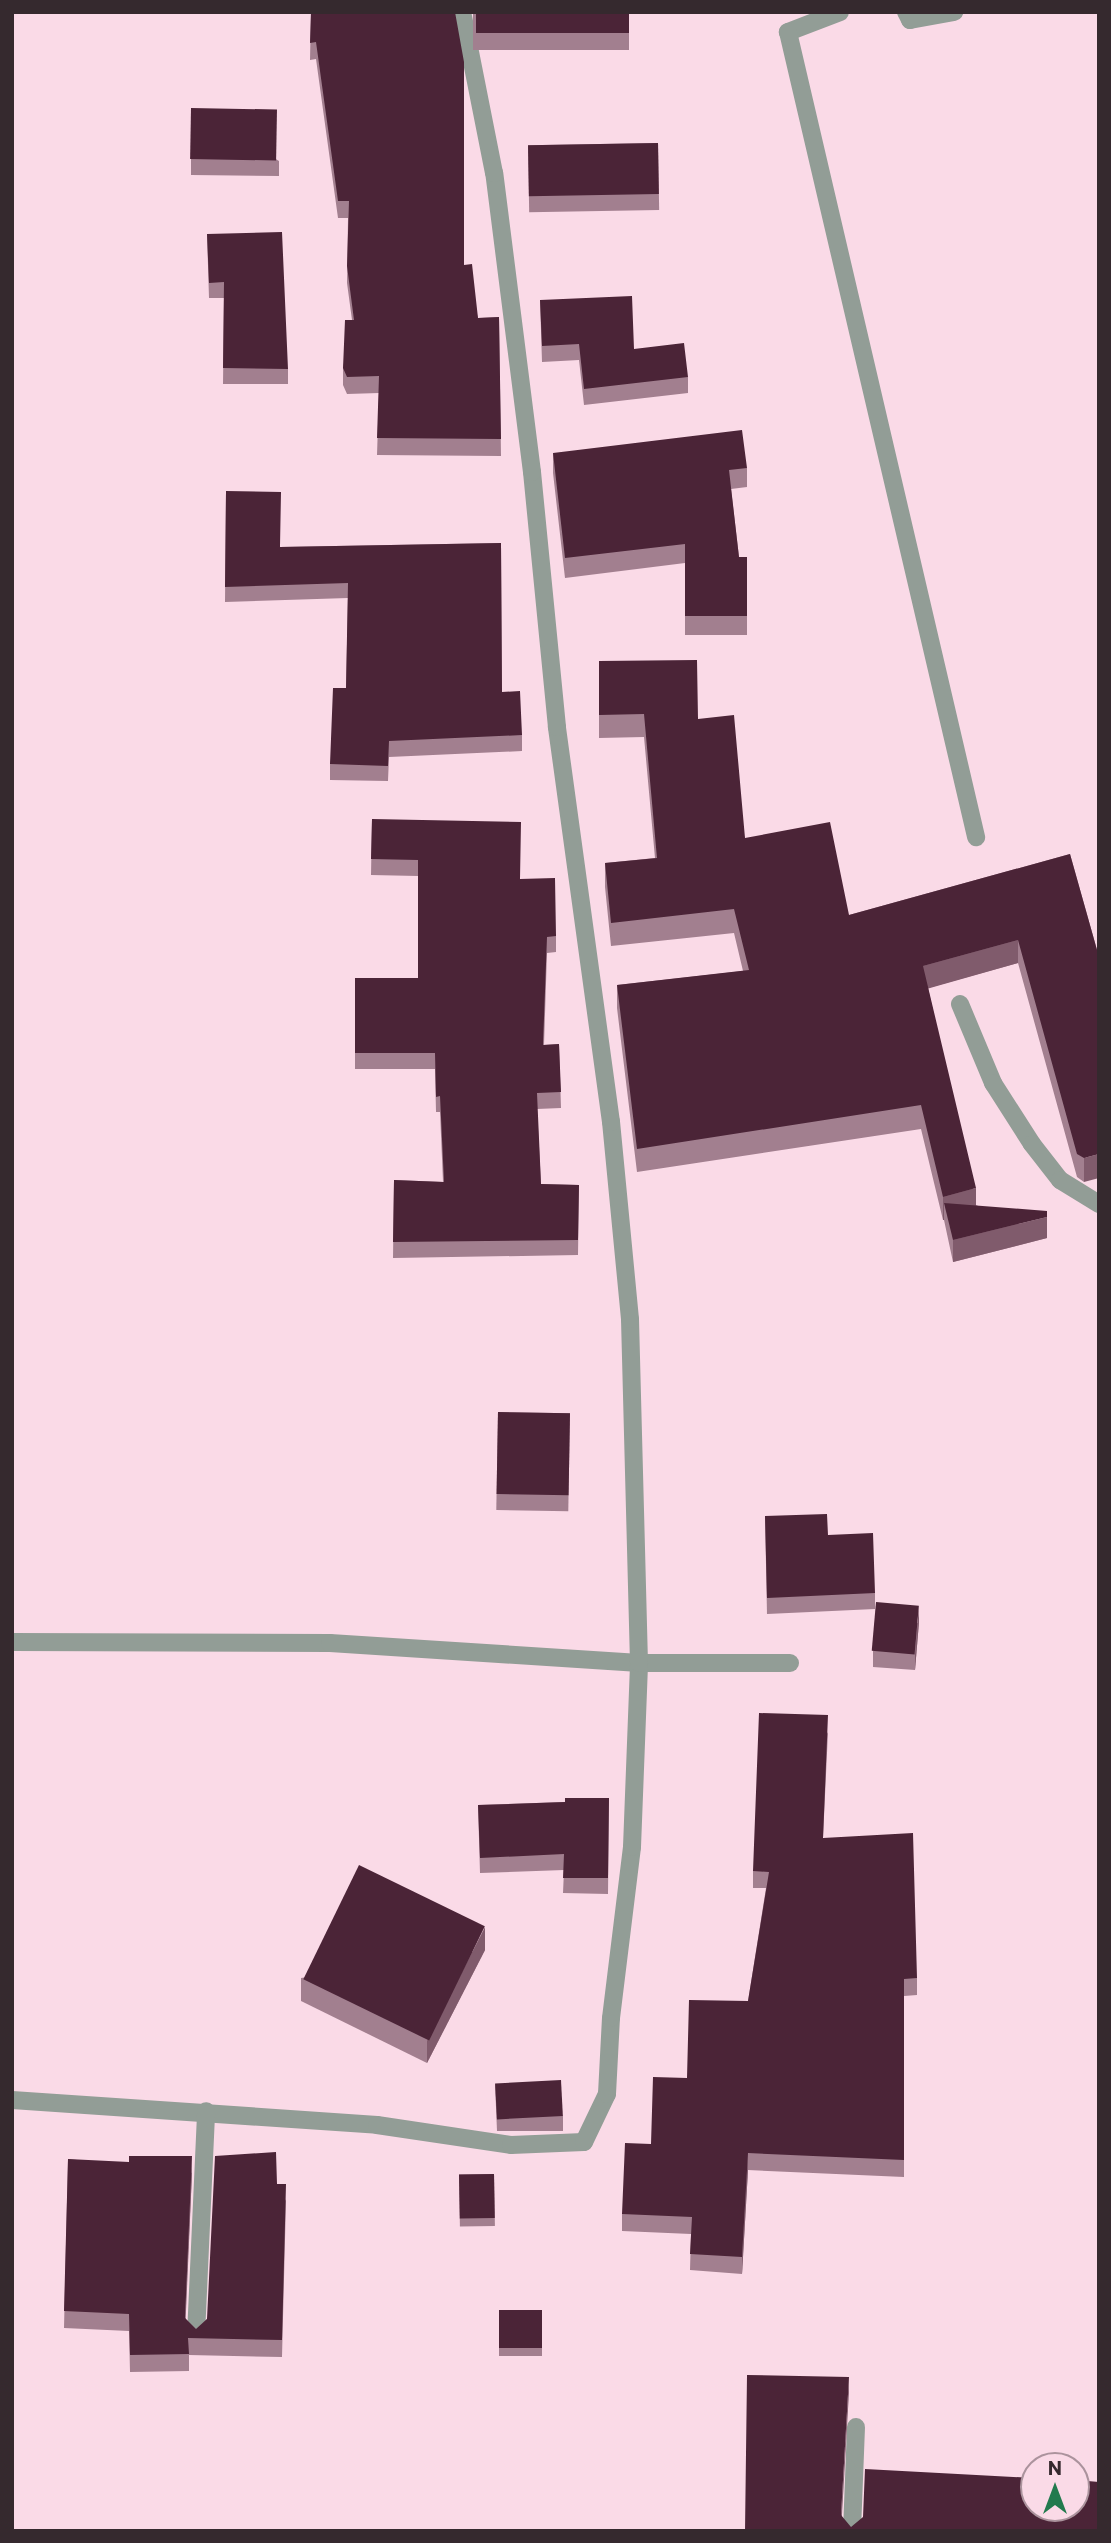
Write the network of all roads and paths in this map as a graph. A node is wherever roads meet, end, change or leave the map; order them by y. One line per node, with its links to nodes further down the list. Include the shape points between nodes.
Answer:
1 (462, 12): 9 (street, via 494,173 532,472 556,727 611,1122 630,1319)
2 (840, 12): 5 (street, via 788,32)
3 (906, 12): 4 (street, via 910,20)
4 (954, 12)
5 (976, 837)
6 (960, 1004): 7 (street, via 993,1083 1032,1144 1060,1181)
7 (1099, 1204)
8 (12, 1642): 9 (street, via 330,1643)
9 (639, 1663): 10 (street); 12 (street, via 632,1847 607,2094 584,2142 511,2145 377,2125)
10 (790, 1663)
11 (12, 2100): 12 (street)
12 (206, 2111): 13 (street)
13 (196, 2335)
14 (856, 2427): 15 (street)
15 (852, 2531)

